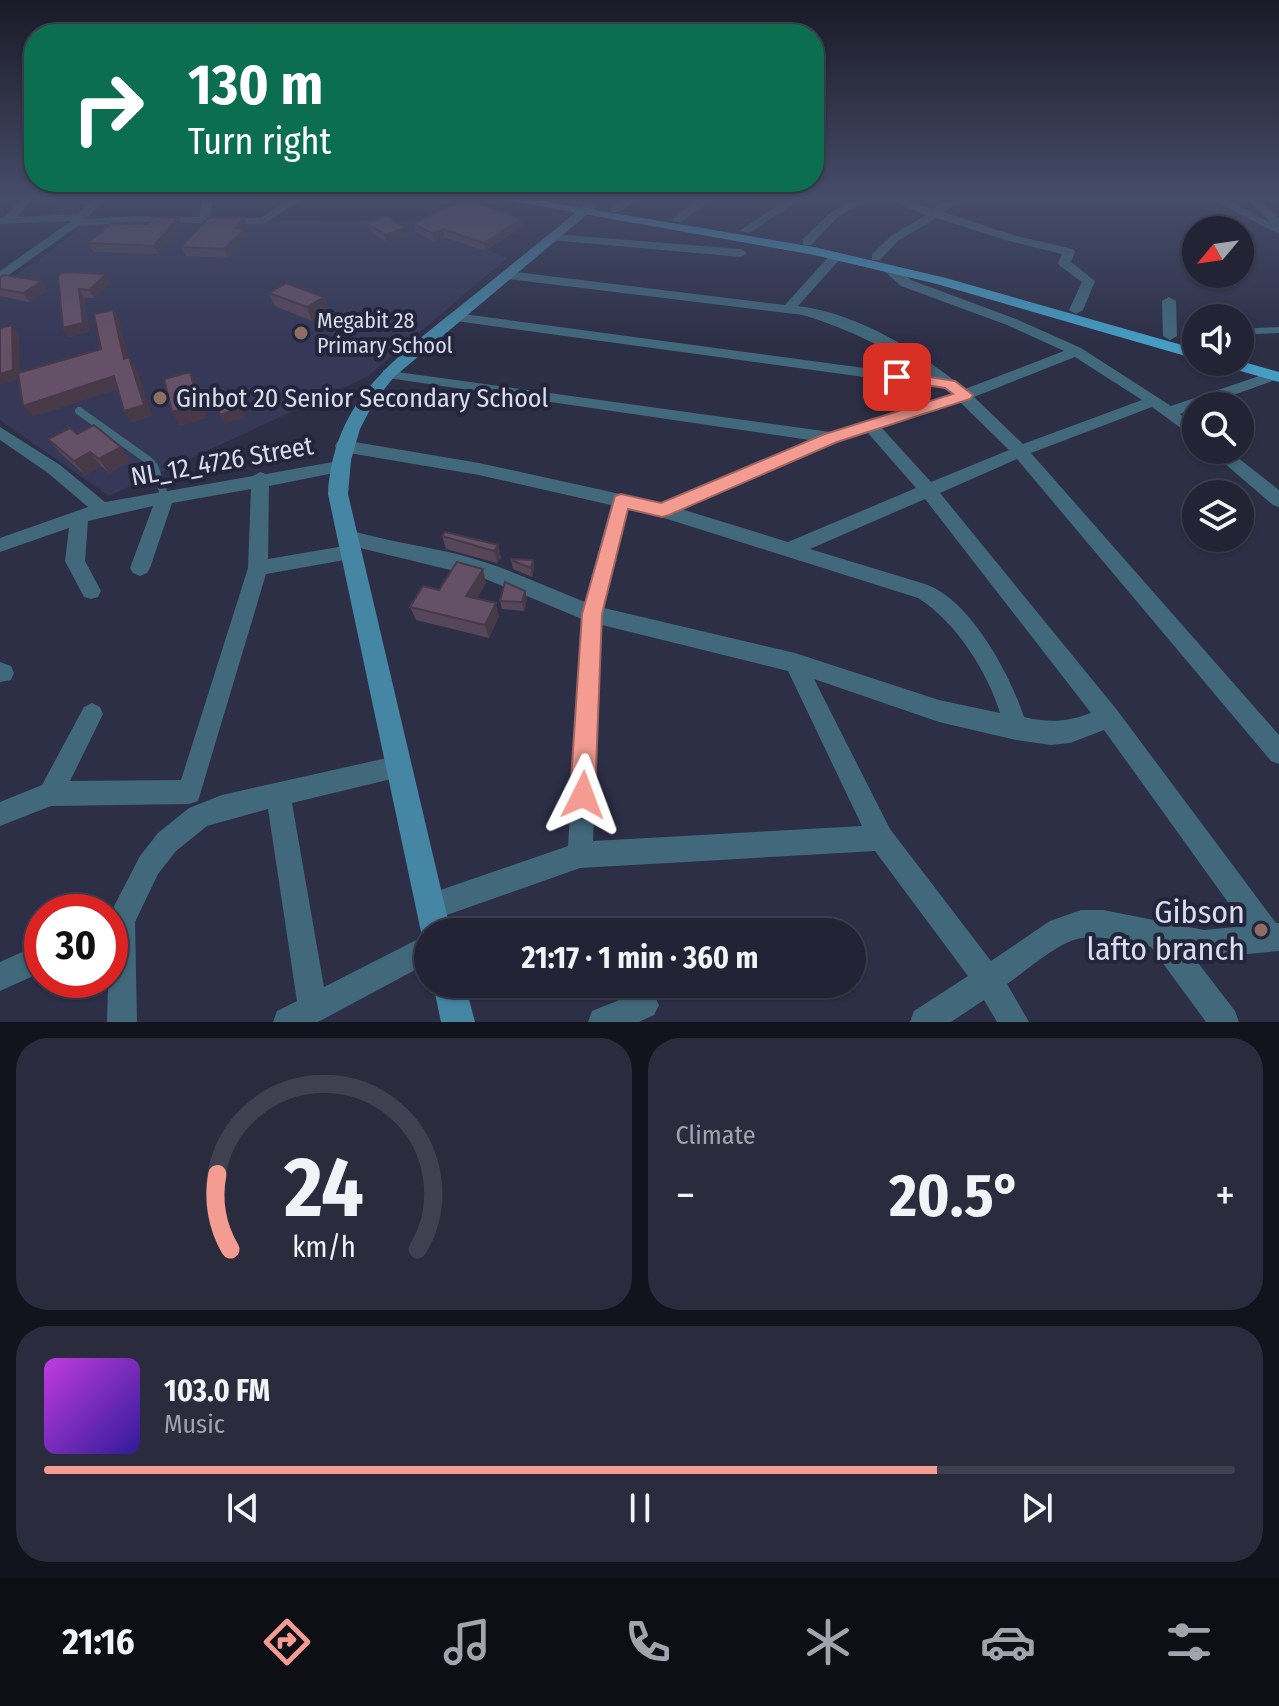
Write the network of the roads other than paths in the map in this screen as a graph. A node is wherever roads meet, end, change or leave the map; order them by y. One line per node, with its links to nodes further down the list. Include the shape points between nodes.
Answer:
1 (41, 247): 13 (street)
2 (543, 247): 12 (street, NL_12_4726 Street)
3 (662, 247): 8 (street)
4 (787, 247): 9 (main road)
5 (829, 247): 10 (main road)
6 (886, 247): 10 (street)
7 (1049, 247): 16 (street, via 1069,252 1064,263 1089,281)
8 (741, 253)
9 (836, 256): 11 (main road); 15 (street)
10 (876, 257): 16 (main road)
11 (888, 268): 17 (main road); 21 (street, via 906,283)
12 (508, 275): 15 (street); 18 (street, NL_12_4726 Street)
13 (0, 276)
14 (1169, 301): 22 (street)
15 (788, 309): 30 (street, via 824,315 876,334 925,363)
16 (1076, 310): 22 (main road)
17 (1049, 312): 21 (street); 24 (main road)
18 (456, 317): 28 (street, NL_12_4726 Street); 30 (street)
19 (1279, 330): 20 (lane)
20 (1256, 331)
21 (1040, 334): 25 (street)
22 (1170, 336): 23 (main road)
23 (1182, 339)
24 (1182, 350)
25 (1076, 351): 30 (street); 31 (street)
26 (1254, 362): 29 (main road)
27 (1254, 368): 29 (main road)
28 (388, 373): 37 (street); 39 (street, NL_12_4726 Street, via 367,396)
29 (1277, 373): 33 (street)
30 (957, 390): 35 (street); 38 (street)
31 (1153, 401): 33 (street); 38 (street)
32 (79, 411): 43 (lane, via 148,460)
33 (1169, 412): 34 (street)
34 (1182, 423)
35 (870, 425): 37 (street); 42 (street)
36 (0, 432): 46 (street)
37 (831, 438): 47 (street)
38 (1021, 451): 42 (street); 60 (street)
39 (340, 456): 41 (street, NL_12_4726 Street); 45 (street, via 479,469); 49 (street, via 338,494)
40 (1234, 464): 44 (street)
41 (260, 478): 43 (street, NL_12_4726 Street); 53 (street)
42 (931, 490): 51 (street); 58 (street)
43 (165, 497): 46 (street, NL_12_4726 Street); 52 (street)
44 (1279, 500)
45 (621, 501): 47 (street); 55 (street)
46 (102, 509): 48 (street, NL_12_4726 Street)
47 (662, 510): 51 (street)
48 (79, 517): 50 (street, NL_12_4726 Street); 54 (street, via 75,561)
49 (349, 544): 53 (street); 55 (street, via 489,572); 61 (street)
50 (0, 545)
51 (788, 550): 59 (street, via 934,596 988,663)
52 (140, 568)
53 (258, 568): 64 (street)
54 (91, 591)
55 (592, 614): 56 (street); 67 (street)
56 (795, 663): 59 (street, via 939,711); 66 (street)
57 (92, 714): 63 (street)
58 (1109, 718): 59 (street, via 1070,732); 72 (street)
59 (1016, 729)
60 (1279, 753)
61 (400, 767): 62 (street); 69 (street)
62 (278, 793): 64 (street, via 222,807); 80 (street)
63 (51, 794): 64 (street); 65 (street)
64 (194, 805): 68 (street)
65 (0, 814)
66 (881, 838): 67 (street); 76 (street)
67 (580, 855): 69 (street)
68 (128, 903)
69 (430, 907): 70 (street)
70 (433, 918)
71 (1160, 937): 72 (street, via 1204,944); 76 (street, via 1081,924 1060,931); 87 (street)
72 (1275, 938)
73 (414, 955): 80 (street)
74 (24, 966): 75 (street)
75 (0, 977)
76 (988, 980): 85 (street); 86 (street)
77 (121, 998): 81 (street)
78 (452, 998): 83 (street)
79 (644, 1005): 84 (street)
80 (313, 1008): 82 (street)
81 (122, 1022)
82 (288, 1022)
83 (458, 1022)
84 (603, 1022)
85 (925, 1022)
86 (1014, 1022)
87 (1224, 1022)

